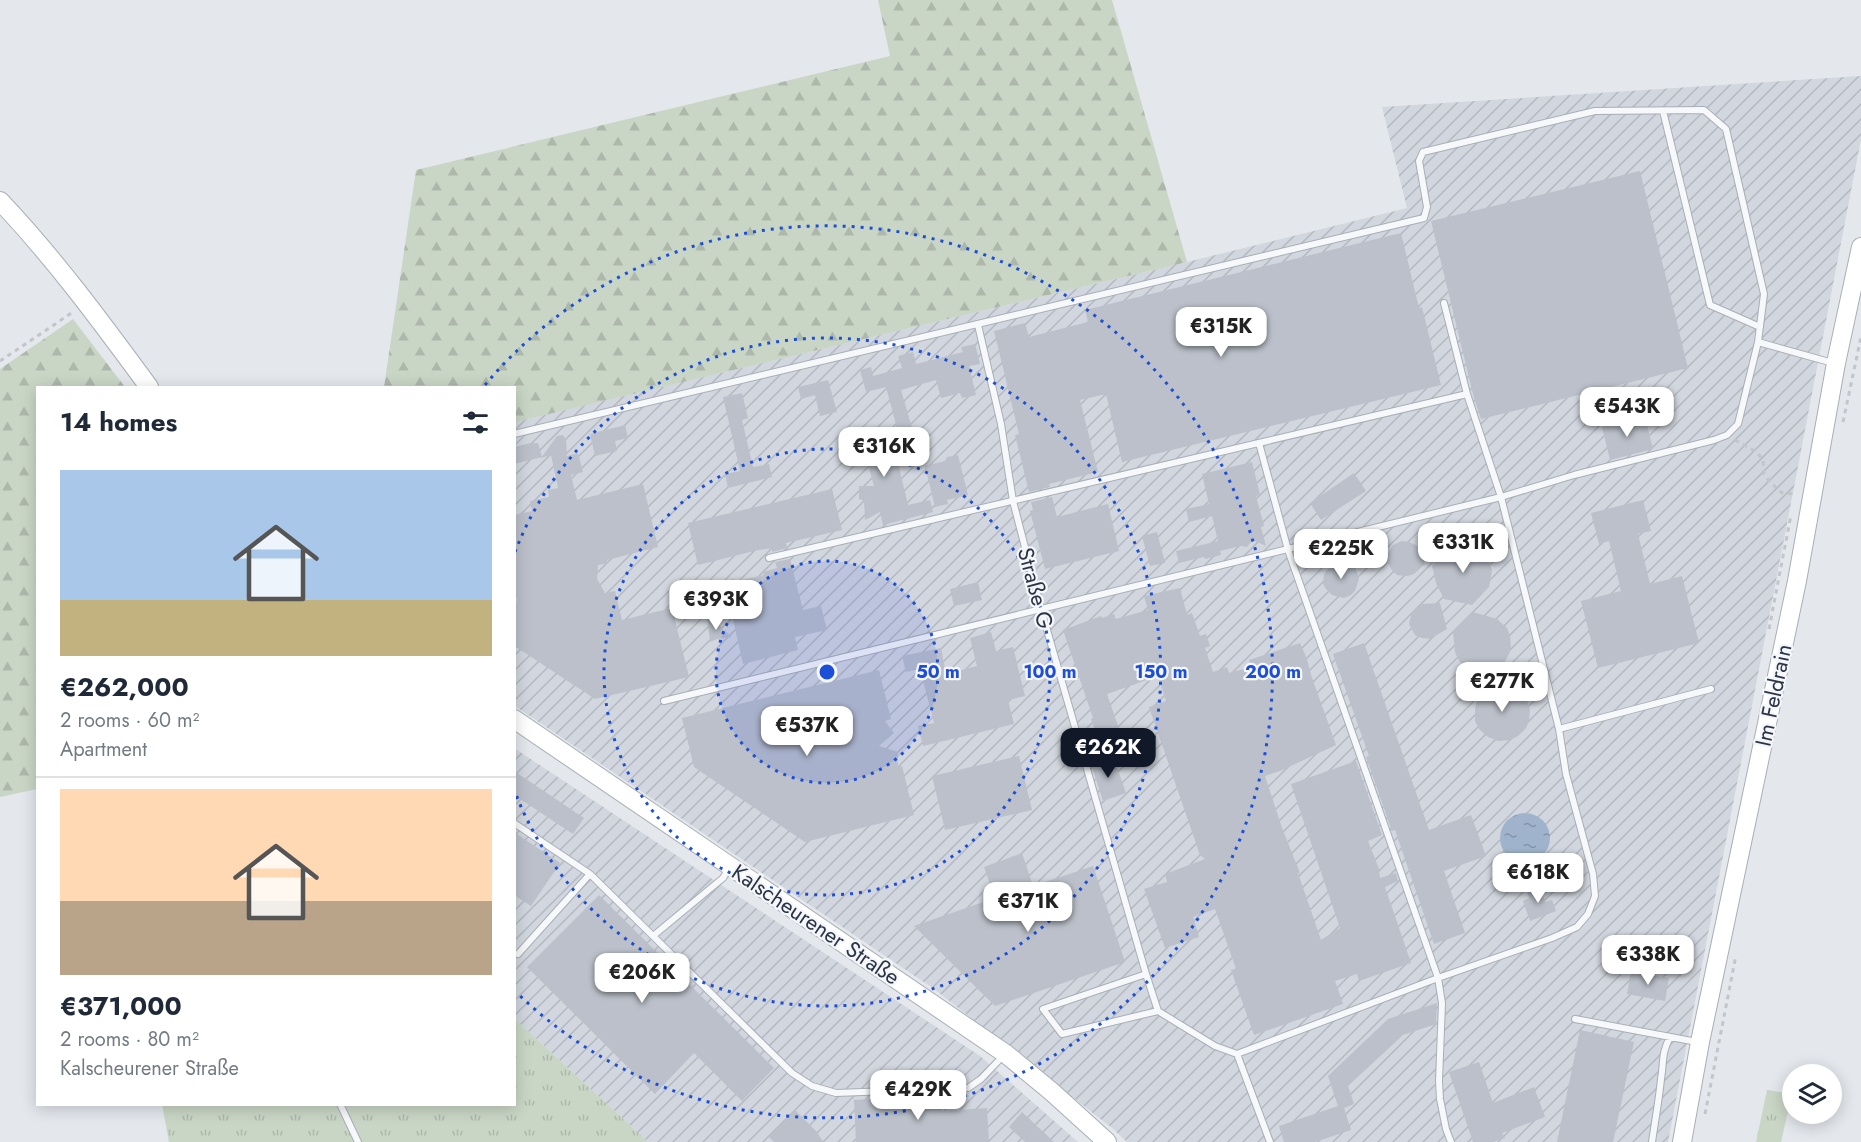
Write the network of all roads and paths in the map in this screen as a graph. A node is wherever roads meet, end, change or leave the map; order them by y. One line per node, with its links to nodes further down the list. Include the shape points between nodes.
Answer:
1 (1663, 111): 6 (lane, via 1595,111 1423,152 1419,160 1427,207 1424,218); 7 (lane, via 1710,305); 7 (lane, via 1704,110 1726,129 1764,294)
2 (0, 201): 4 (main road)
3 (1861, 247): 10 (main road, Im Feldrain)
4 (87, 303): 9 (path); 11 (main road)
5 (1444, 303): 12 (lane)
6 (978, 324): 13 (lane); 17 (lane, Straße G)
7 (1760, 327): 8 (lane)
8 (1758, 342): 10 (lane); 14 (lane, via 1738,424)
9 (0, 361)
10 (1836, 363): 36 (main road, Im Feldrain, via 1797,580)
11 (148, 386)
12 (1467, 394): 15 (lane); 16 (lane)
13 (516, 434)
14 (1727, 435): 16 (lane); 21 (path, via 1760,456 1764,474 1782,493 1795,492)
15 (1259, 443): 17 (lane); 18 (lane)
16 (1501, 497): 18 (lane); 25 (lane)
17 (1013, 501): 19 (lane); 20 (lane, Straße G)
18 (1288, 550): 20 (lane); 32 (lane)
19 (769, 558)
20 (1041, 609): 23 (lane); 31 (lane, Straße G)
21 (1768, 632)
22 (1711, 689): 25 (lane)
23 (664, 700)
24 (516, 720): 27 (main road, Kalscheurener Straße)
25 (1559, 729): 32 (lane, via 1566,774 1593,874 1595,896 1588,914 1577,927 1552,938)
26 (516, 824): 28 (lane)
27 (731, 865): 29 (lane, via 723,878); 37 (main road, Kalscheurener Straße)
28 (590, 874): 29 (lane); 30 (lane)
29 (652, 936): 37 (lane, via 792,1073 812,1086 836,1093 968,1088)
30 (518, 954)
31 (1146, 974): 33 (lane, Straße G); 33 (lane, via 1043,1009 1062,1034)
32 (1438, 978): 38 (lane); 43 (lane, via 1442,1003 1440,1099)
33 (1158, 1011): 38 (lane, via 1215,1046)
34 (1575, 1019): 35 (lane)
35 (1670, 1037): 36 (lane); 44 (lane, via 1662,1060)
36 (1700, 1042): 45 (main road, Im Feldrain)
37 (1006, 1054): 40 (main road, Kalscheurener Straße)
38 (1237, 1054): 42 (lane)
39 (341, 1106): 41 (lane)
40 (1102, 1141)
41 (358, 1142)
42 (1270, 1142)
43 (1451, 1142)
44 (1652, 1142)
45 (1682, 1142)

